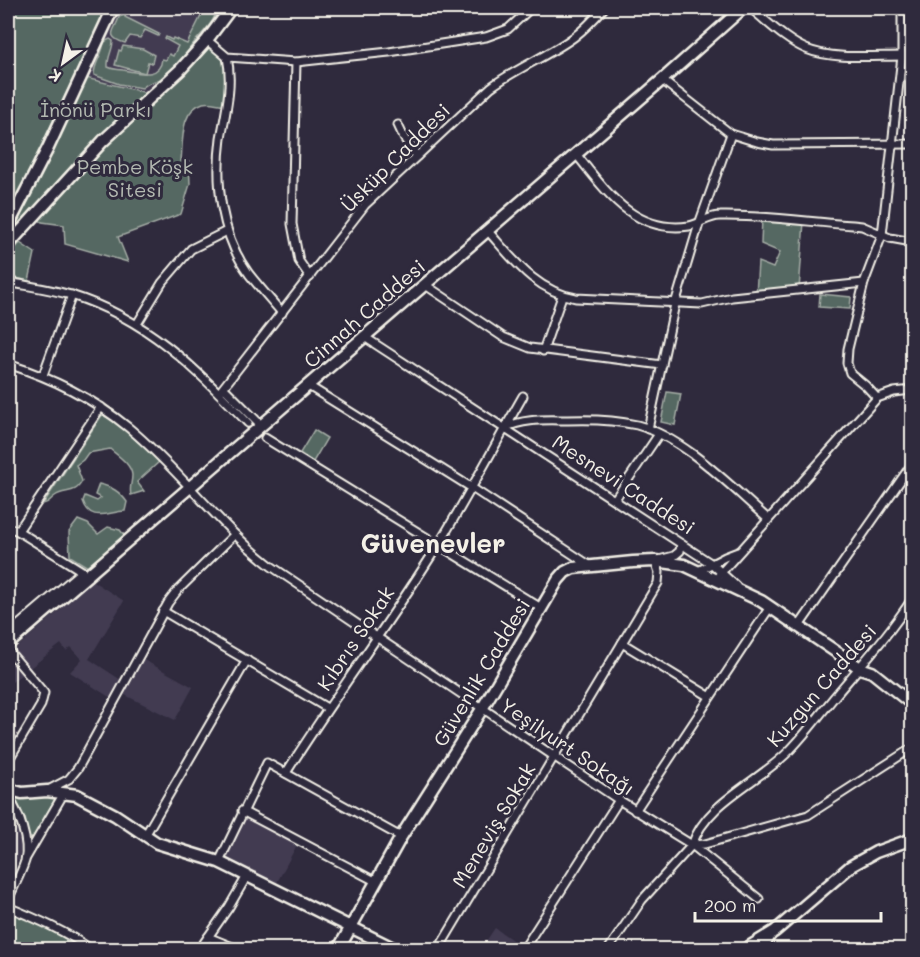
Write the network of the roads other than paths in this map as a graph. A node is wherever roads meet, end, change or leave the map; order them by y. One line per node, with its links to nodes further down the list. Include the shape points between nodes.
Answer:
1 (113, 8): 21 (main road)
2 (231, 8): 8 (main road)
3 (531, 8): 12 (street, via 508,29 486,38)
4 (604, 8): 19 (street, Üsküp Caddesi, via 574,37 491,87)
5 (743, 8): 13 (main road, Cinnah Caddesi)
6 (750, 8): 9 (street, via 812,51)
7 (902, 8): 9 (street)
8 (207, 40): 11 (street); 26 (main road, via 107,137)
9 (902, 56): 10 (street); 16 (street)
10 (912, 56)
11 (227, 57): 12 (street); 23 (street, via 231,73 219,160)
12 (296, 62): 27 (street, via 292,224 299,261)
13 (662, 80): 15 (street); 18 (main road, Cinnah Caddesi)
14 (398, 125): 19 (street)
15 (731, 134): 16 (street, via 773,146); 20 (street)
16 (893, 144): 17 (street); 24 (street)
17 (912, 144)
18 (576, 154): 20 (street, via 609,196 629,213 660,224); 22 (main road, Cinnah Caddesi)
19 (417, 156): 27 (street, Üsküp Caddesi, via 365,206)
20 (699, 224): 24 (street, via 717,216 762,218 862,226); 33 (street)
21 (8, 226)
22 (487, 230): 30 (main road, Cinnah Caddesi); 32 (street, via 528,275)
23 (227, 231): 34 (street, via 249,273); 35 (street, via 191,249 162,283)
24 (882, 235): 25 (street); 29 (street)
25 (912, 242)
26 (8, 245)
27 (310, 277): 34 (street, Üsküp Caddesi)
28 (8, 282): 31 (street)
29 (864, 284): 33 (street, via 732,297 702,304); 45 (street, via 847,363 850,373)
30 (424, 285): 36 (main road, Cinnah Caddesi); 37 (street, via 503,337)
31 (72, 295): 35 (street); 40 (street)
32 (562, 296): 33 (street); 37 (street)
33 (675, 303): 39 (street)
34 (282, 313): 43 (street, Üsküp Caddesi)
35 (137, 324): 43 (street)
36 (363, 336): 41 (main road, Cinnah Caddesi); 49 (street, Mesnevi Caddesi)
37 (543, 351): 39 (street)
38 (8, 364): 40 (street, Yeşilyurt Sokağı)
39 (662, 365): 50 (street)
40 (43, 375): 46 (street, Yeşilyurt Sokağı)
41 (307, 386): 48 (main road, Cinnah Caddesi); 55 (street)
42 (912, 390): 45 (street)
43 (221, 391): 47 (street); 48 (street)
44 (523, 396): 49 (street, Kıbrıs Sokak)
45 (877, 398): 57 (street)
46 (101, 407): 54 (street, Yeşilyurt Sokağı, via 144,442); 59 (street)
47 (248, 423)
48 (261, 425): 54 (main road, Cinnah Caddesi)
49 (504, 428): 50 (street, via 524,420 582,420 621,422); 55 (street, Kıbrıs Sokak); 56 (street, Mesnevi Caddesi)
50 (648, 429): 51 (street)
51 (659, 434): 56 (street); 57 (street, via 698,460)
52 (265, 438): 61 (street)
53 (912, 464): 74 (street)
54 (189, 487): 60 (street, Yeşilyurt Sokağı); 69 (main road, Cinnah Caddesi)
55 (472, 488): 61 (street, Kıbrıs Sokak); 66 (street)
56 (615, 499): 62 (street, Mesnevi Caddesi)
57 (768, 519): 63 (street)
58 (8, 527): 59 (street)
59 (18, 531): 75 (street, via 82,571)
60 (234, 535): 73 (street, via 178,590); 76 (street, Yeşilyurt Sokağı, via 271,566)
61 (439, 544): 72 (street); 76 (street, Kıbrıs Sokak)
62 (681, 544): 64 (street, via 677,554); 65 (street, Mesnevi Caddesi)
63 (738, 552): 65 (street); 68 (street)
64 (655, 561): 66 (main road, Güvenlik Caddesi); 67 (main road, Güvenlik Caddesi); 77 (street, Meneviş Sokak, via 658,583)
65 (712, 564): 67 (street); 68 (street, Mesnevi Caddesi)
66 (589, 565): 72 (main road, Güvenlik Caddesi, via 565,572)
67 (700, 570): 68 (main road, Güvenlik Caddesi)
68 (719, 575): 71 (main road, Güvenlik Caddesi)
69 (63, 597): 78 (main road, Cinnah Caddesi); 79 (main road, via 58,608)
70 (912, 599): 81 (street, Kuzgun Caddesi)
71 (770, 607): 74 (main road); 82 (street)
72 (541, 608): 85 (main road, Güvenlik Caddesi)
73 (163, 611): 80 (street); 92 (street, via 78,768 69,779)
74 (799, 626): 81 (main road)
75 (8, 634)
76 (377, 637): 84 (street, Kıbrıs Sokak); 85 (street, Yeşilyurt Sokağı)
77 (622, 643): 82 (street); 88 (street, Meneviş Sokak)
78 (8, 644)
79 (8, 650): 89 (street, via 44,693)
80 (247, 660): 84 (street); 98 (street)
81 (860, 668): 83 (main road, via 872,672); 86 (main road); 101 (street, Kuzgun Caddesi, via 791,749 717,810 695,835)
82 (709, 696): 97 (street)
83 (912, 704)
84 (327, 708): 90 (street, Kıbrıs Sokak)
85 (482, 709): 88 (street, Yeşilyurt Sokağı); 99 (main road, Güvenlik Caddesi)
86 (912, 712)
87 (912, 748): 101 (street, via 808,815)
88 (554, 756): 95 (street, Yeşilyurt Sokağı); 117 (street, Meneviş Sokak)
89 (8, 761)
90 (286, 773): 96 (street, via 267,763); 99 (street)
91 (8, 789): 92 (main road, via 28,793)
92 (47, 790): 93 (main road)
93 (64, 792): 98 (main road, via 86,799); 102 (street)
94 (8, 797): 102 (street, via 23,829)
95 (619, 800): 97 (street, Yeşilyurt Sokağı); 118 (street)
96 (242, 811): 103 (street); 105 (street)
97 (635, 811): 101 (street, Yeşilyurt Sokağı)
98 (146, 834): 103 (main road, via 168,848)
99 (401, 837): 105 (main road, Güvenlik Caddesi)
100 (912, 839): 110 (main road, via 851,866)
101 (692, 845): 106 (street, Yeşilyurt Sokağı); 119 (street, Kuzgun Caddesi, via 642,900)
102 (26, 859): 107 (street)
103 (219, 862): 104 (main road)
104 (247, 876): 109 (main road); 111 (street)
105 (375, 881): 109 (main road, Güvenlik Caddesi)
106 (759, 899)
107 (8, 900)
108 (8, 907): 112 (street, via 52,926)
109 (351, 927): 115 (main road, Güvenlik Caddesi); 116 (main road)
110 (775, 931): 120 (main road); 121 (street)
111 (208, 937): 113 (street); 114 (street)
112 (92, 950)
113 (199, 950)
114 (240, 950)
115 (338, 950)
116 (398, 950)
117 (438, 950)
118 (523, 950)
119 (608, 950)
120 (744, 950)
121 (763, 950)

